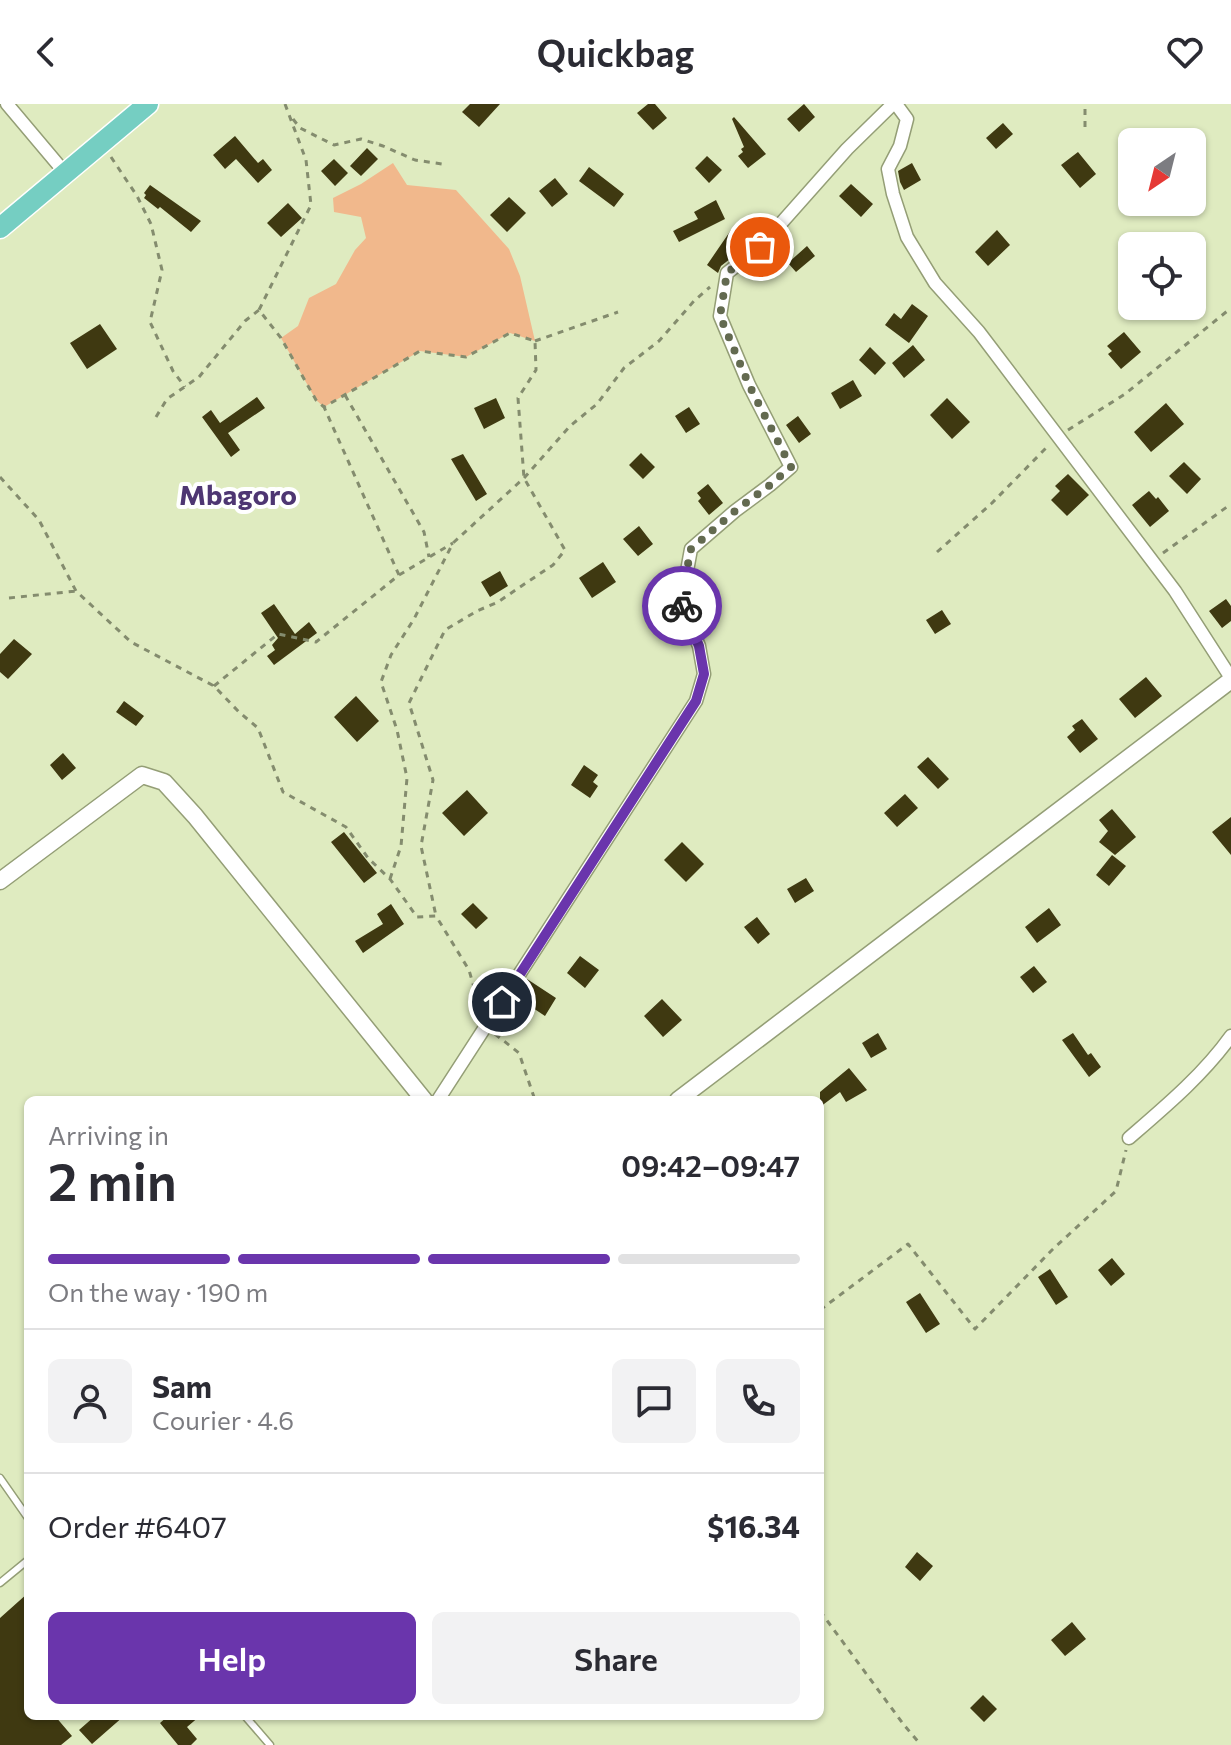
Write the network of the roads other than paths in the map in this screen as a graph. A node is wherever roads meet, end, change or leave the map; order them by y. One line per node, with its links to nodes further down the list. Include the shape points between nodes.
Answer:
1 (7, 104): 4 (street)
2 (148, 104): 4 (main road)
3 (895, 104): 6 (street, via 907,119 888,169 907,237 935,283 979,332 1175,591); 10 (street, via 847,149 760,247 727,273 720,316 791,467 691,549 681,604 704,674 696,701)
4 (66, 174): 5 (main road)
5 (0, 228)
6 (1231, 679): 11 (street)
7 (0, 881): 9 (street, via 142,775 164,782)
8 (1231, 1036): 12 (street, via 1185,1090)
9 (421, 1096)
10 (441, 1096)
11 (683, 1096)
12 (1129, 1138)
13 (0, 1478): 14 (lane)
14 (24, 1512)
15 (24, 1563): 16 (lane)
16 (0, 1583)
17 (248, 1720): 18 (lane)
18 (270, 1745)

